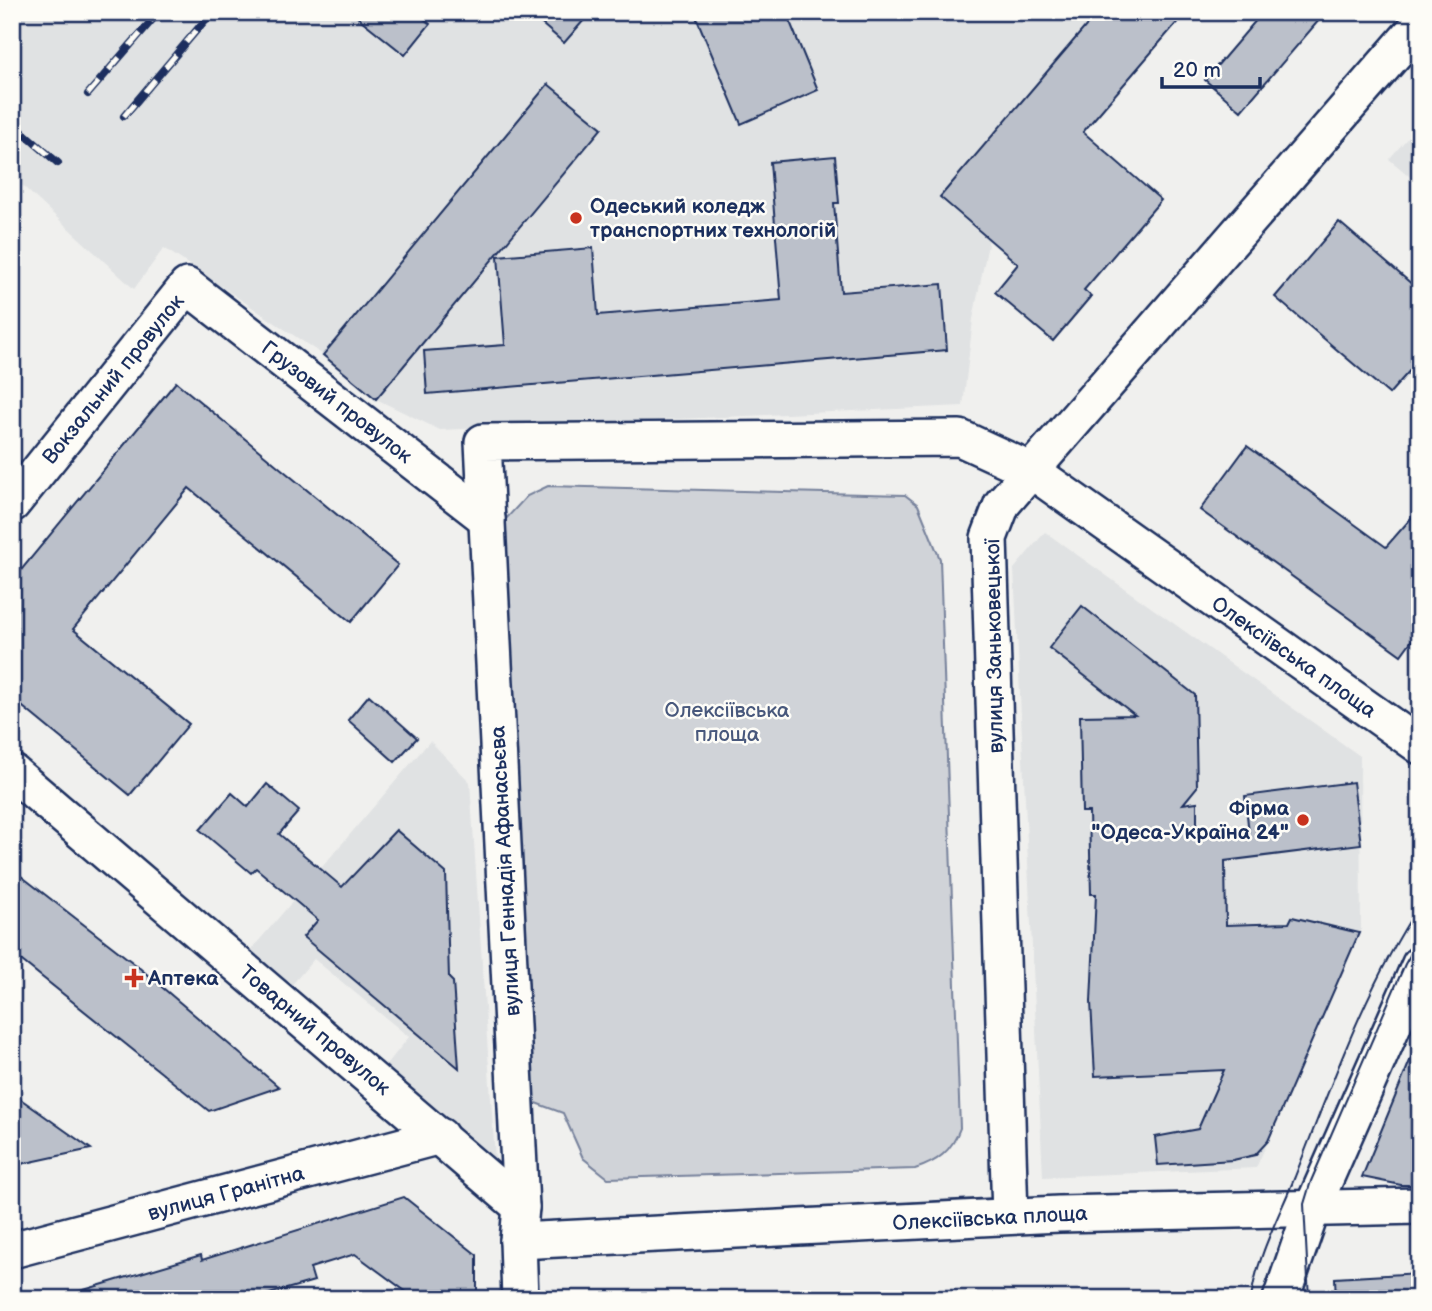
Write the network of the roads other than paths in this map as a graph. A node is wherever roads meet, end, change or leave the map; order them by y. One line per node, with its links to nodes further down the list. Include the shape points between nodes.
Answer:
1 (1420, 24): 4 (street, вулиця Заньковецької)
2 (187, 286): 5 (street, Вокзальний провулок); 6 (street, Грузовий провулок)
3 (483, 442): 4 (street, Олексіївська площа, via 960,438); 6 (street, вулиця Геннадія Афанасьєва)
4 (1032, 471): 7 (street, Олексіївська площа); 13 (street, вулиця Заньковецької, via 1002,504 989,538)
5 (12, 504)
6 (487, 519): 14 (street, вулиця Геннадія Афанасьєва)
7 (1420, 746)
8 (12, 772): 10 (street, Товарний провулок)
9 (1420, 964): 12 (street)
10 (440, 1136): 14 (street, Товарний провулок); 15 (street, вулиця Гранітна)
11 (1420, 1206): 12 (street, Олексіївська площа)
12 (1312, 1209): 13 (street, Олексіївська площа); 17 (street)
13 (1010, 1216): 14 (street, Олексіївська площа)
14 (520, 1224): 16 (street, вулиця Геннадія Афанасьєва)
15 (12, 1250)
16 (520, 1299)
17 (1281, 1299)

